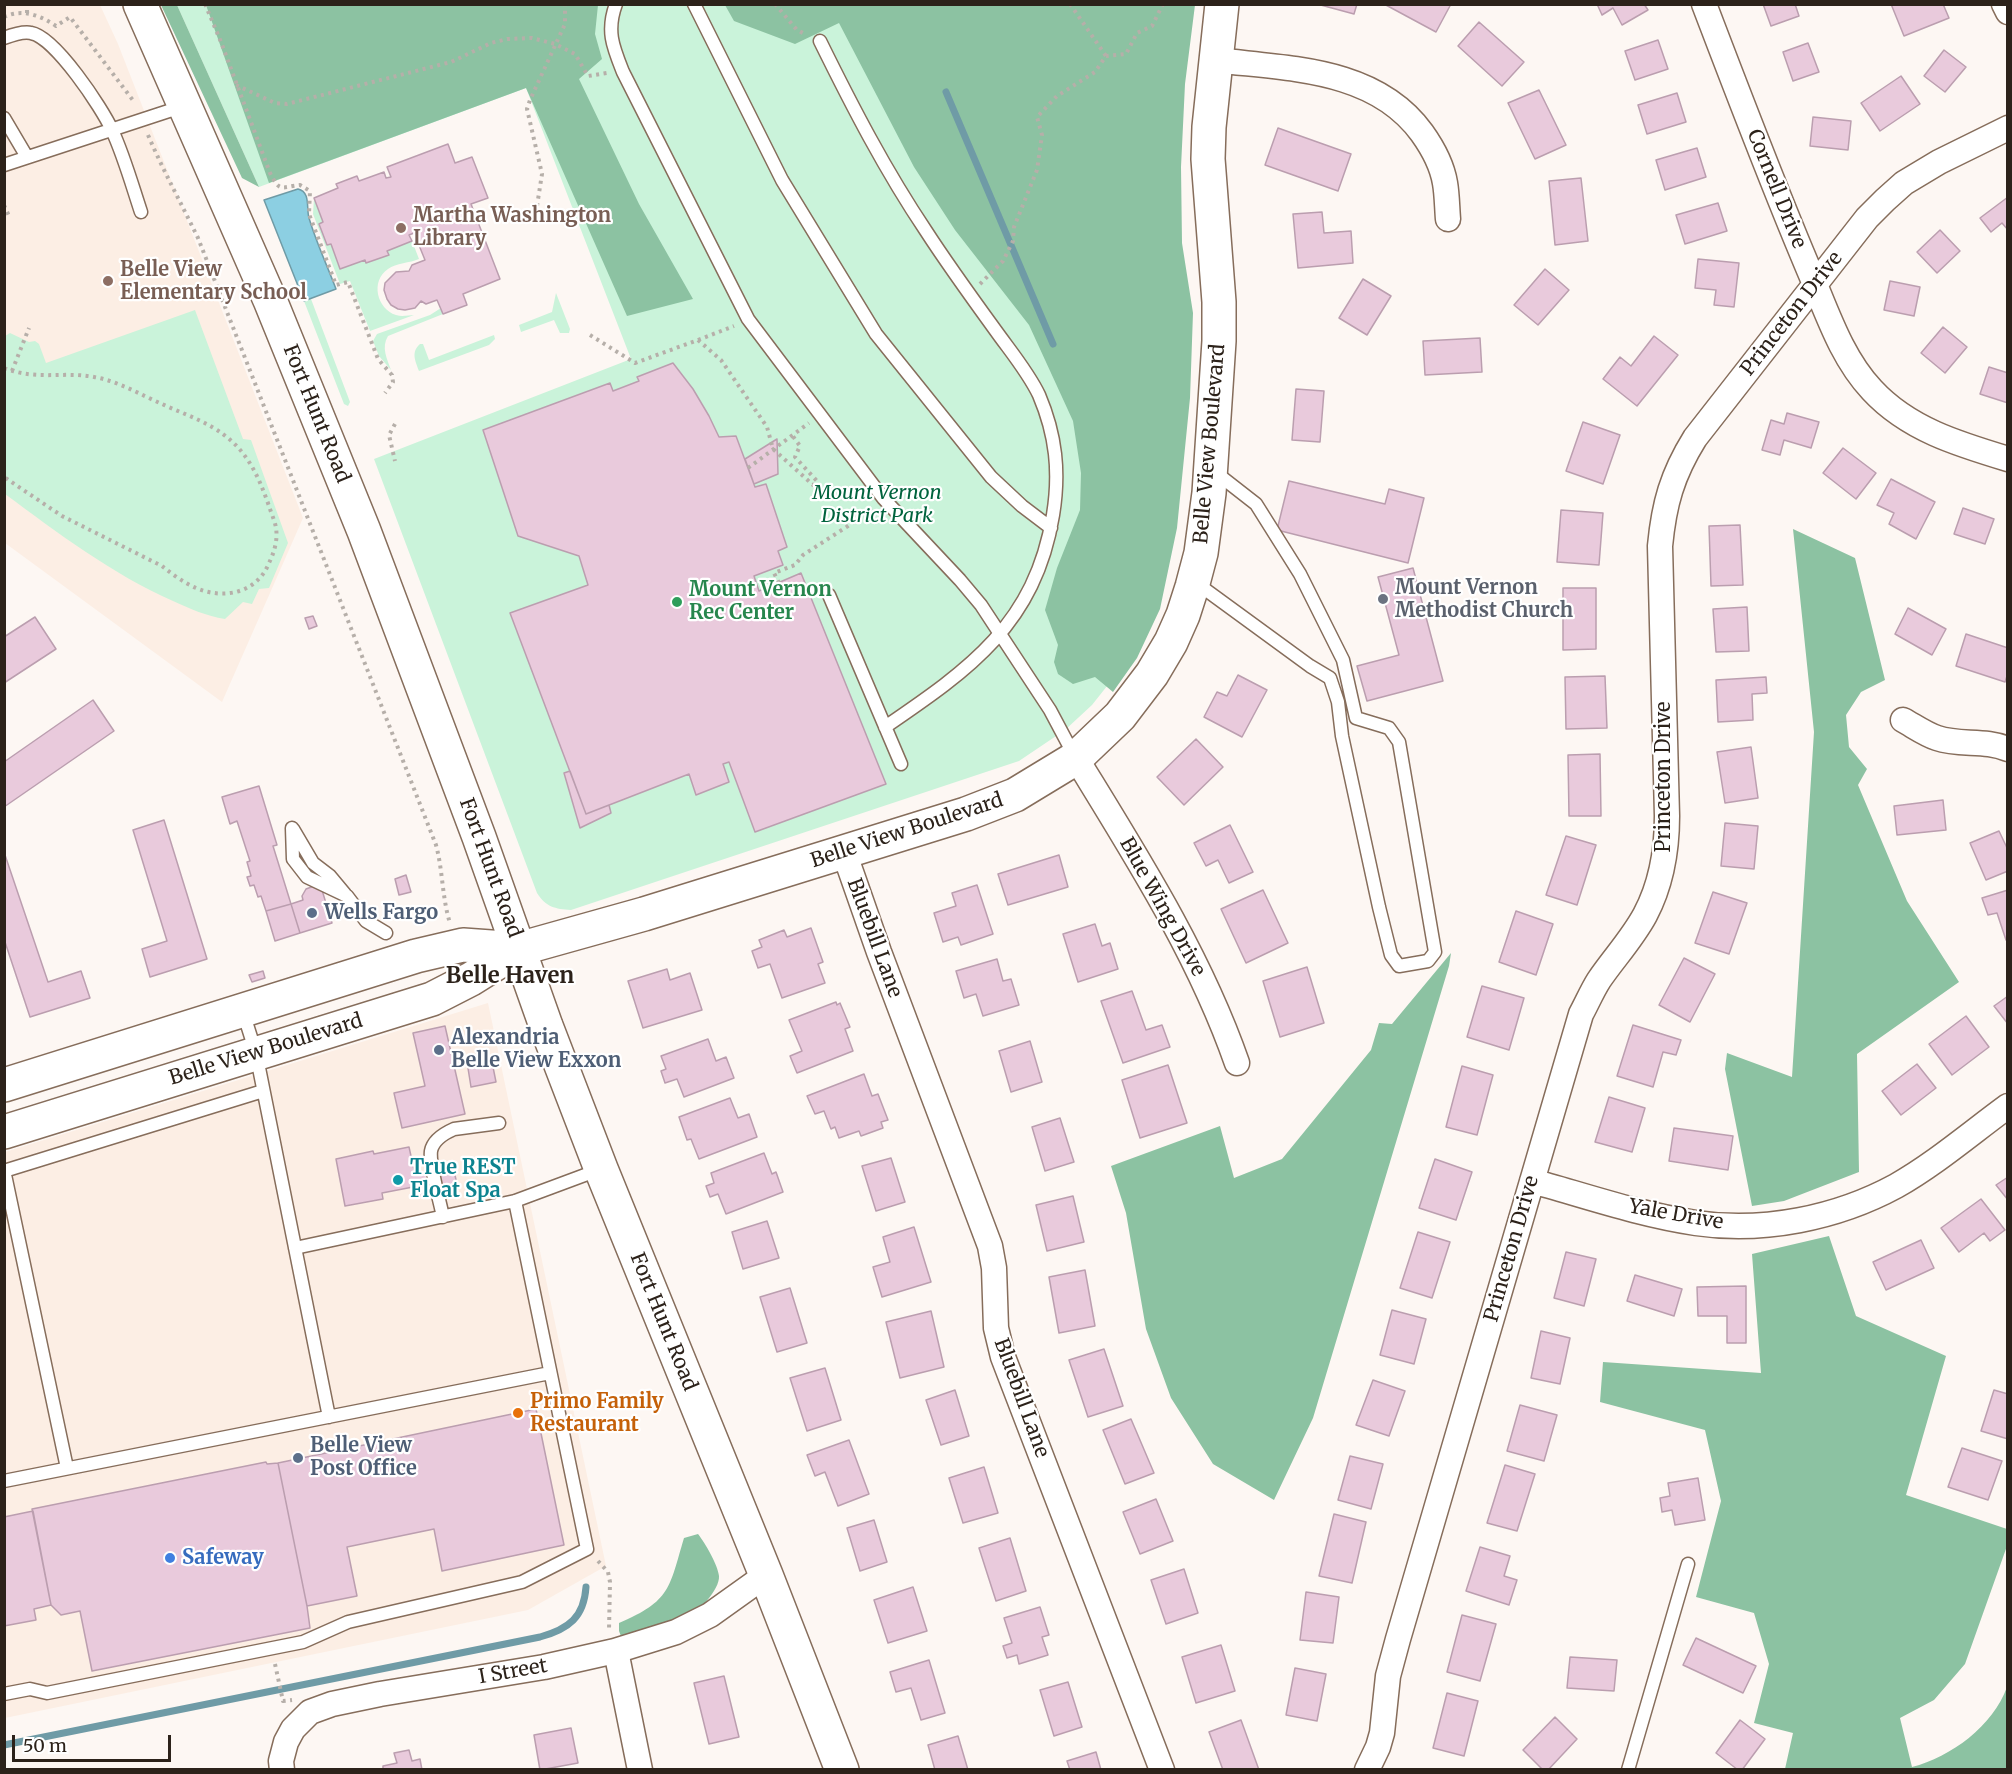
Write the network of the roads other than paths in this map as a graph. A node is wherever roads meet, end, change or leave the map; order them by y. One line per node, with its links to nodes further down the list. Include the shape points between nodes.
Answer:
1 (140, 4): 11 (main road, Fort Hunt Road)
2 (616, 4): 25 (lane, via 611,19 612,44 623,72 748,319 883,498 960,580)
3 (694, 4): 22 (lane, via 782,180 876,334 991,477)
4 (1222, 4): 10 (main road, Belle View Boulevard)
5 (1704, 4): 19 (street, Cornell Drive)
6 (2004, 4): 7 (street)
7 (2007, 12)
8 (4, 38): 14 (lane, via 32,33 46,40 59,51)
9 (820, 41): 22 (lane, via 866,133 925,231 1038,394 1056,452)
10 (1216, 60): 18 (street, via 1357,83 1388,99 1428,141 1445,182); 21 (main road, Belle View Boulevard, via 1208,159 1219,302)
11 (185, 105): 14 (lane); 34 (main road, Fort Hunt Road, via 364,531)
12 (4, 118): 15 (lane)
13 (2007, 128): 19 (street, Princeton Drive, via 1904,183 1867,218)
14 (112, 129): 15 (lane); 17 (lane)
15 (27, 157): 16 (lane)
16 (4, 165)
17 (141, 213)
18 (1448, 219)
19 (1815, 284): 20 (street, Cornell Drive, via 1849,363 1872,391 1907,419 1944,438); 45 (street, Princeton Drive, via 1695,438 1670,488 1660,546 1667,816 1664,858 1646,914 1598,981 1581,1014)
20 (2007, 459)
21 (1211, 469): 23 (main road, Belle View Boulevard); 23 (lane, via 1256,504 1300,574 1344,660 1356,718 1389,728 1399,742 1434,952 1428,961 1399,966 1391,955 1330,678)
22 (1051, 528): 25 (lane, via 1035,582)
23 (1194, 581): 29 (main road, Belle View Boulevard, via 1179,624 1152,674 1120,716)
24 (829, 595): 27 (lane)
25 (1000, 634): 27 (lane, via 978,658); 29 (lane)
26 (1903, 720): 28 (street, via 1936,738)
27 (885, 727): 30 (lane)
28 (2007, 749)
29 (1076, 758): 32 (main road, Belle View Boulevard, via 1015,795); 37 (street, Blue Wing Drive, via 1152,882 1203,981)
30 (901, 764)
31 (292, 828): 33 (lane, via 293,859 307,877 347,896 366,921)
32 (844, 852): 34 (main road, Belle View Boulevard); 60 (street, Bluebill Lane, via 990,1246 996,1328 1003,1357)
33 (386, 933)
34 (519, 950): 35 (main road, Belle View Boulevard, via 458,946); 36 (main road, Belle View Boulevard, via 432,999); 43 (main road, Fort Hunt Road)
35 (242, 1010): 36 (lane); 38 (main road, Belle View Boulevard)
36 (256, 1053): 39 (lane); 42 (main road, Belle View Boulevard)
37 (1237, 1063)
38 (4, 1084)
39 (263, 1091): 44 (lane); 48 (lane)
40 (2007, 1106): 45 (street, Yale Drive, via 1896,1186 1828,1214 1795,1221 1728,1226 1697,1223)
41 (499, 1123): 47 (lane, via 454,1129 435,1142 431,1160)
42 (4, 1132)
43 (601, 1169): 46 (lane); 54 (main road, Fort Hunt Road)
44 (5, 1171): 51 (lane)
45 (1532, 1180): 61 (street, Princeton Drive, via 1398,1639 1382,1732)
46 (515, 1201): 47 (lane); 49 (lane)
47 (443, 1217): 48 (lane)
48 (295, 1248): 50 (lane)
49 (550, 1373): 50 (lane); 56 (lane, via 587,1549 522,1582 348,1622 303,1642 47,1693 30,1689)
50 (329, 1417): 51 (lane)
51 (67, 1468): 52 (lane)
52 (4, 1480)
53 (1688, 1564): 62 (lane)
54 (766, 1575): 55 (street, I Street, via 710,1615 676,1632); 59 (main road, Fort Hunt Road)
55 (616, 1651): 57 (street, I Street, via 332,1704 310,1712 293,1729 286,1742); 58 (street)
56 (4, 1694)
57 (282, 1770)
58 (640, 1770)
59 (842, 1770)
60 (1162, 1770)
61 (1367, 1770)
62 (1628, 1770)

